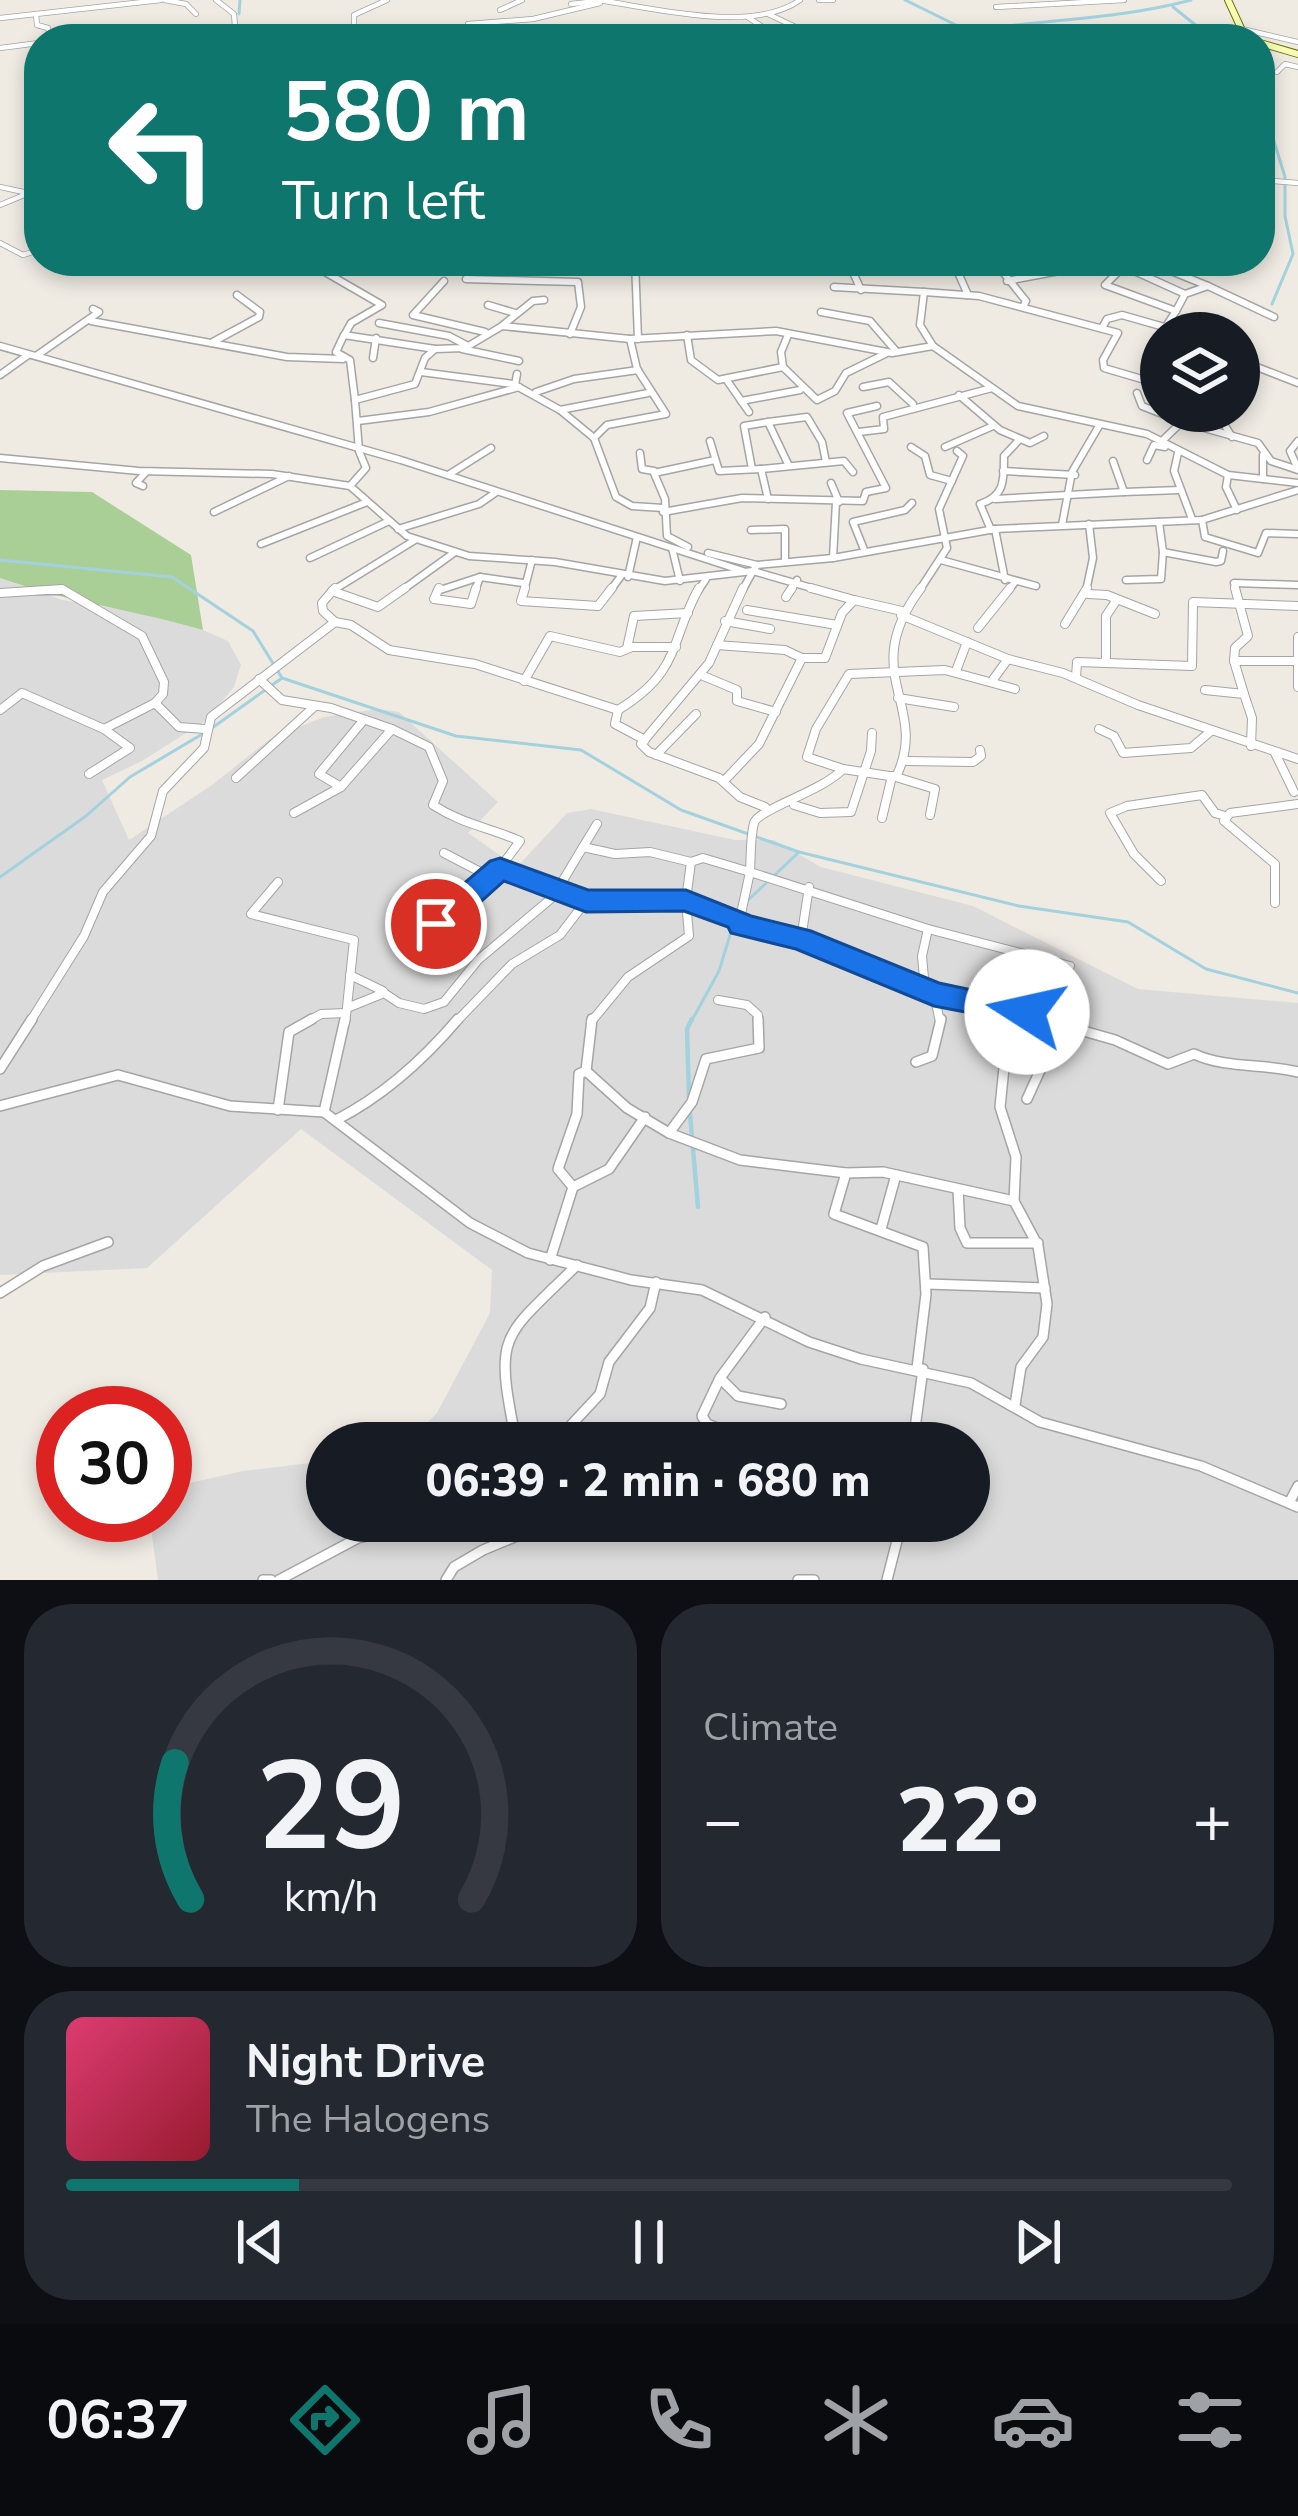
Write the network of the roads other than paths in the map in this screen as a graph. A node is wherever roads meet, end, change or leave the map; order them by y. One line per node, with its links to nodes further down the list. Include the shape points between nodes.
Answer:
1 (163, 0): 12 (street); 16 (street)
2 (217, 0): 22 (street)
3 (387, 0): 23 (street, via 354,15)
4 (522, 0): 15 (street)
5 (796, 0): 18 (street, via 792,9)
6 (819, 0): 7 (street)
7 (833, 0)
8 (1121, 0): 13 (street)
9 (600, 1): 11 (street); 19 (street); 24 (street, via 533,19)
10 (198, 3): 12 (street)
11 (571, 4)
12 (188, 5): 14 (street); 17 (street)
13 (995, 8)
14 (164, 9)
15 (500, 10)
16 (36, 14): 20 (street); 21 (street)
17 (196, 14)
18 (766, 14): 19 (street); 26 (street)
19 (747, 16): 25 (street)
20 (0, 18)
21 (38, 24)
22 (235, 24)
23 (354, 24)
24 (468, 24)
25 (759, 24)
26 (788, 24)
27 (1298, 67): 28 (street)
28 (1277, 72)
29 (333, 276): 65 (street, via 382,304)
30 (635, 276): 69 (street)
31 (855, 276): 45 (street)
32 (960, 276): 49 (street)
33 (1003, 276): 42 (street)
34 (1033, 276): 42 (street)
35 (1114, 276): 54 (street, via 1105,285)
36 (1150, 276): 40 (street)
37 (1165, 276): 40 (street)
38 (1182, 276): 43 (street)
39 (466, 279): 64 (street, via 578,282 581,307)
40 (1158, 280): 47 (street)
41 (444, 281): 63 (street, via 413,315)
42 (1006, 281): 52 (street)
43 (1208, 286): 47 (street); 57 (street)
44 (834, 287): 45 (street)
45 (861, 290): 46 (street)
46 (925, 292): 49 (street); 72 (street, via 920,325)
47 (1185, 294): 54 (street)
48 (237, 295): 70 (street, via 259,317)
49 (968, 295): 52 (street)
50 (544, 300): 56 (street)
51 (488, 305): 56 (street)
52 (1023, 307): 62 (street)
53 (92, 309): 58 (street, via 99,312)
54 (1176, 311)
55 (821, 312): 75 (street, via 870,321)
56 (516, 315): 61 (street)
57 (1274, 317)
58 (91, 320): 70 (street); 76 (street)
59 (1140, 321): 62 (street, via 1117,315)
60 (379, 323): 73 (street, via 449,336)
61 (502, 326): 63 (street); 64 (street)
62 (1102, 328): 86 (street, via 1118,333 1104,368)
63 (486, 333): 73 (street)
64 (570, 334): 69 (street)
65 (344, 335): 68 (street); 77 (street, via 336,352)
66 (687, 335): 67 (street); 69 (street); 87 (street, via 692,360)
67 (788, 335): 75 (street); 80 (street)
68 (376, 338): 74 (street); 78 (street)
69 (634, 339): 82 (street)
70 (210, 343): 77 (street, via 305,360)
71 (0, 346): 76 (street)
72 (933, 346): 75 (street); 91 (street)
73 (464, 348): 74 (street); 79 (street)
74 (435, 349): 83 (street)
75 (893, 352): 92 (street, via 846,373 827,397 814,400)
76 (31, 356): 85 (street); 124 (street)
77 (343, 358): 97 (street)
78 (373, 358)
79 (519, 361)
80 (783, 367): 87 (street); 92 (street)
81 (1260, 368): 88 (street)
82 (638, 370): 93 (street); 94 (street)
83 (421, 371): 89 (street); 97 (street, via 415,384)
84 (517, 374): 89 (street)
85 (0, 375)
86 (1140, 378)
87 (726, 379): 98 (street)
88 (1298, 382)
89 (518, 386): 93 (street); 106 (street)
90 (863, 387): 100 (street, via 889,382)
91 (994, 388): 96 (street); 109 (street, via 1018,406)
92 (802, 389): 98 (street)
93 (536, 392): 103 (street)
94 (649, 393): 103 (street); 116 (street, via 665,416 607,425)
95 (1137, 393): 99 (street)
96 (959, 394): 100 (street); 108 (street)
97 (355, 400): 106 (street)
98 (742, 400): 104 (street)
99 (1140, 401)
100 (914, 405): 110 (street, via 884,417 884,429)
101 (799, 406): 105 (street)
102 (877, 406): 110 (street, via 848,412)
103 (560, 410): 116 (street)
104 (749, 412)
105 (807, 417): 107 (street); 134 (street)
106 (358, 422): 124 (street)
107 (768, 422): 135 (street); 137 (street, via 744,426)
108 (994, 425): 117 (street); 121 (street)
109 (1099, 426): 120 (street); 144 (street, via 1079,449)
110 (859, 432): 160 (street, via 886,488 866,492 863,501)
111 (1174, 432): 120 (street)
112 (1220, 432): 115 (street)
113 (1229, 432): 115 (street)
114 (1044, 436): 117 (street)
115 (1232, 437): 128 (street, via 1261,445)
116 (594, 438): 162 (street, via 620,501)
117 (1019, 440): 142 (street, via 1004,456)
118 (710, 441): 131 (street)
119 (1298, 441): 138 (street, via 1290,451)
120 (1164, 445): 127 (street); 132 (street, via 1154,445)
121 (944, 447)
122 (491, 448): 143 (street)
123 (911, 448): 148 (street, via 926,456 930,475)
124 (359, 451): 143 (street); 151 (street, via 366,468)
125 (957, 452): 148 (street, via 963,456)
126 (640, 453): 140 (street, via 642,469)
127 (1178, 453): 145 (street); 153 (street)
128 (1263, 455): 138 (street); 147 (street)
129 (0, 458): 130 (street)
130 (21, 460): 136 (street); 139 (street)
131 (715, 460): 137 (street, via 721,471); 140 (street)
132 (1147, 460)
133 (1113, 461): 154 (street)
134 (826, 462): 135 (street); 141 (street, via 848,462)
135 (788, 464): 137 (street)
136 (0, 468)
137 (757, 469): 157 (street)
138 (1298, 470)
139 (147, 471): 146 (street); 150 (street, via 136,483)
140 (655, 471): 162 (street)
141 (853, 472)
142 (1004, 472): 144 (street); 158 (street)
143 (448, 475): 155 (street)
144 (1075, 475): 156 (street)
145 (1228, 475): 147 (street); 163 (street)
146 (291, 476): 151 (street); 164 (street)
147 (1263, 479): 152 (street)
148 (952, 481): 174 (street, via 939,509)
149 (831, 483): 160 (street)
150 (143, 486)
151 (350, 486): 159 (street)
152 (1298, 487): 163 (street)
153 (1180, 490): 154 (street); 165 (street)
154 (1124, 492): 156 (street)
155 (495, 493): 170 (street); 176 (street)
156 (1067, 495): 158 (street); 169 (street)
157 (769, 499): 160 (street); 162 (street)
158 (995, 499): 172 (street, via 980,504)
159 (367, 502): 166 (street); 179 (street)
160 (837, 502): 186 (street)
161 (912, 503): 183 (street, via 853,522)
162 (663, 510): 175 (street)
163 (1237, 510): 165 (street)
164 (214, 512)
165 (1197, 520): 167 (street); 173 (street, via 1205,537 1258,554 1266,533)
166 (387, 522): 170 (street); 185 (street)
167 (1159, 522): 168 (street); 184 (street)
168 (1089, 524): 169 (street); 204 (street)
169 (1062, 525): 172 (street)
170 (396, 529): 177 (street)
171 (751, 530): 189 (street, via 785,529)
172 (993, 530): 174 (street); 195 (street)
173 (1298, 534)
174 (949, 535): 183 (street); 188 (street)
175 (667, 536): 178 (street); 180 (street)
176 (637, 537): 178 (street); 191 (street)
177 (416, 540): 182 (street); 202 (street)
178 (654, 542): 180 (street)
179 (261, 544)
180 (675, 545): 190 (street); 190 (street); 197 (street)
181 (1222, 551): 184 (street, via 1216,562)
182 (455, 552): 187 (street); 202 (street, via 378,607)
183 (865, 552): 186 (street)
184 (1162, 552): 196 (street, via 1161,579)
185 (310, 558)
186 (833, 558): 189 (street)
187 (532, 560): 191 (street); 199 (street)
188 (941, 560): 195 (street); 212 (street)
189 (785, 562): 190 (street)
190 (751, 569): 193 (street); 194 (street); 214 (street)
191 (625, 576): 197 (street); 199 (street, via 598,606 521,601)
192 (480, 577): 192 (street, via 471,604 434,598 439,586); 199 (street)
193 (707, 578): 197 (street); 211 (street)
194 (796, 580): 205 (street); 206 (street)
195 (1005, 580): 198 (street)
196 (1126, 580)
197 (680, 581)
198 (1016, 582): 201 (street); 218 (street)
199 (523, 584)
200 (1298, 585): 208 (street, via 1237,582)
201 (1036, 586)
202 (331, 590): 215 (street, via 322,611)
203 (0, 593): 242 (street, via 62,589 142,636 164,682)
204 (1088, 594): 207 (street); 216 (street)
205 (787, 597)
206 (854, 600): 212 (street); 217 (street)
207 (1116, 601): 213 (street); 229 (street, via 1106,616)
208 (1242, 606): 209 (street); 228 (street, via 1248,636); 229 (street, via 1193,602 1192,666)
209 (1298, 606)
210 (747, 610): 217 (street)
211 (688, 613): 223 (street); 224 (street, via 634,616)
212 (902, 613): 221 (street); 231 (street, via 892,631)
213 (1155, 614)
214 (725, 621): 219 (street); 222 (street)
215 (334, 622): 234 (street); 235 (street, via 389,650 445,656)
216 (1065, 624)
217 (837, 625): 226 (street, via 825,658)
218 (978, 628)
219 (770, 629)
220 (1298, 638): 225 (street)
221 (967, 642): 227 (street); 230 (street)
222 (717, 645): 226 (street); 232 (street)
223 (678, 647): 224 (street); 246 (street, via 643,694)
224 (627, 648): 235 (street, via 550,636)
225 (1297, 655): 228 (street); 237 (street)
226 (802, 658): 247 (street)
227 (1008, 659): 233 (street); 236 (street)
228 (1234, 662): 240 (street)
229 (1106, 663): 233 (street, via 1080,661)
230 (956, 670): 231 (street); 236 (street)
231 (893, 672): 241 (street); 263 (street, via 849,674 825,710 807,757)
232 (700, 675): 247 (street, via 737,690 737,701); 256 (street)
233 (1076, 678): 254 (street)
234 (260, 679): 243 (street, via 282,700); 251 (street, via 220,706)
235 (524, 681): 246 (street)
236 (992, 681): 238 (street)
237 (1298, 688)
238 (1015, 689)
239 (1204, 690): 240 (street)
240 (1244, 694): 257 (street)
241 (898, 698): 244 (street); 262 (street)
242 (155, 704): 250 (street); 251 (street, via 179,728)
243 (316, 705): 249 (street); 267 (street)
244 (954, 706)
245 (0, 710): 250 (street, via 22,693)
246 (618, 710): 256 (street, via 615,724)
247 (776, 712): 268 (street, via 739,773)
248 (697, 714): 260 (street)
249 (362, 722): 252 (street); 269 (street, via 319,774)
250 (104, 729): 265 (street, via 130,748)
251 (205, 729): 306 (street, via 204,748 163,790 151,836 103,892)
252 (392, 729): 269 (street); 282 (street, via 429,747 443,781 434,805 464,826 483,825 520,842)
253 (1099, 729): 254 (street, via 1123,753 1191,748)
254 (1211, 731): 257 (street)
255 (872, 733): 264 (street)
256 (645, 740): 260 (street, via 643,749)
257 (1251, 746): 259 (street)
258 (980, 750): 262 (street, via 973,762)
259 (1274, 753): 261 (street); 270 (street)
260 (656, 755): 268 (street)
261 (1298, 759)
262 (907, 760): 266 (street)
263 (843, 770): 264 (street); 271 (street)
264 (863, 772): 266 (street); 271 (street, via 851,812)
265 (89, 774)
266 (894, 777): 275 (street, via 935,789); 277 (street)
267 (236, 778)
268 (724, 781): 273 (street)
269 (341, 787): 274 (street)
270 (1294, 792)
271 (793, 804): 273 (street)
272 (1298, 804): 276 (street)
273 (767, 808): 283 (street, via 755,817)
274 (294, 813)
275 (930, 815)
276 (1225, 817): 285 (street, via 1202,795 1110,813); 291 (street, via 1275,864)
277 (882, 818)
278 (597, 824): 279 (street)
279 (583, 847): 281 (street); 288 (street)
280 (444, 853): 284 (street)
281 (691, 862): 283 (street); 290 (street)
282 (500, 868): 284 (street); 288 (street)
283 (750, 872): 287 (street); 293 (street)
284 (490, 877): 292 (street, via 439,923)
285 (1161, 881)
286 (278, 882): 297 (street, via 251,914 350,936)
287 (809, 886): 294 (street); 295 (street)
288 (558, 891): 289 (street); 299 (street, via 444,1002 424,1010)
289 (586, 901): 290 (street); 314 (street, via 560,935 487,985 434,1048)
290 (686, 902): 293 (street); 307 (street, via 689,936 628,977 592,1017)
291 (1275, 903)
292 (404, 916)
293 (738, 920): 295 (street)
294 (928, 929): 296 (street); 298 (street)
295 (800, 939): 298 (street)
296 (1070, 966)
297 (350, 975): 299 (street); 303 (street)
298 (922, 985): 300 (street)
299 (384, 993): 303 (street)
300 (934, 994): 302 (street); 305 (street, via 940,1018 932,1056)
301 (718, 1000): 315 (street, via 758,1015 759,1048 706,1059 692,1102)
302 (1010, 1009): 304 (street); 320 (street, via 1000,1107 1016,1157)
303 (346, 1011): 311 (street, via 292,1028); 312 (street)
304 (1045, 1020): 308 (street, via 1168,1064 1194,1054 1218,1065); 309 (street, via 1040,1039 1047,1055)
305 (916, 1062)
306 (0, 1069)
307 (586, 1071): 313 (street); 318 (street, via 575,1078 577,1114 558,1169)
308 (1298, 1072)
309 (1027, 1099)
310 (0, 1106): 311 (street, via 118,1075 208,1102)
311 (278, 1110): 312 (street)
312 (324, 1112): 314 (street)
313 (645, 1117): 315 (street); 318 (street, via 609,1169)
314 (334, 1121): 324 (street, via 470,1223)
315 (669, 1133): 316 (street, via 740,1160)
316 (846, 1174): 317 (street); 321 (street, via 834,1214)
317 (896, 1174): 319 (street); 321 (street)
318 (573, 1187): 324 (street)
319 (958, 1189): 320 (street); 323 (street, via 967,1243)
320 (1015, 1201): 323 (street)
321 (881, 1229): 327 (street, via 923,1247)
322 (108, 1242): 329 (street, via 43,1266)
323 (1039, 1244): 328 (street)
324 (550, 1260): 325 (street)
325 (577, 1265): 326 (street); 335 (street, via 505,1343)
326 (656, 1282): 330 (street, via 702,1290); 336 (street, via 650,1308)
327 (926, 1284): 328 (street); 331 (street)
328 (1045, 1288): 334 (street, via 1046,1326 1020,1371)
329 (0, 1293)
330 (765, 1317): 331 (street, via 825,1348); 332 (street)
331 (920, 1369): 334 (street); 338 (street)
332 (720, 1378): 333 (street, via 738,1396); 337 (street)
333 (781, 1404)
334 (1016, 1405): 340 (street, via 1062,1430 1189,1462)
335 (512, 1422)
336 (575, 1422)
337 (706, 1422)
338 (915, 1422)
339 (1298, 1486): 340 (street)
340 (1294, 1505)
341 (358, 1542): 344 (street)
342 (507, 1542): 345 (street, via 454,1567)
343 (897, 1542): 348 (street)
344 (271, 1580)
345 (446, 1580)
346 (798, 1580): 347 (street)
347 (814, 1580)
348 (887, 1580)

